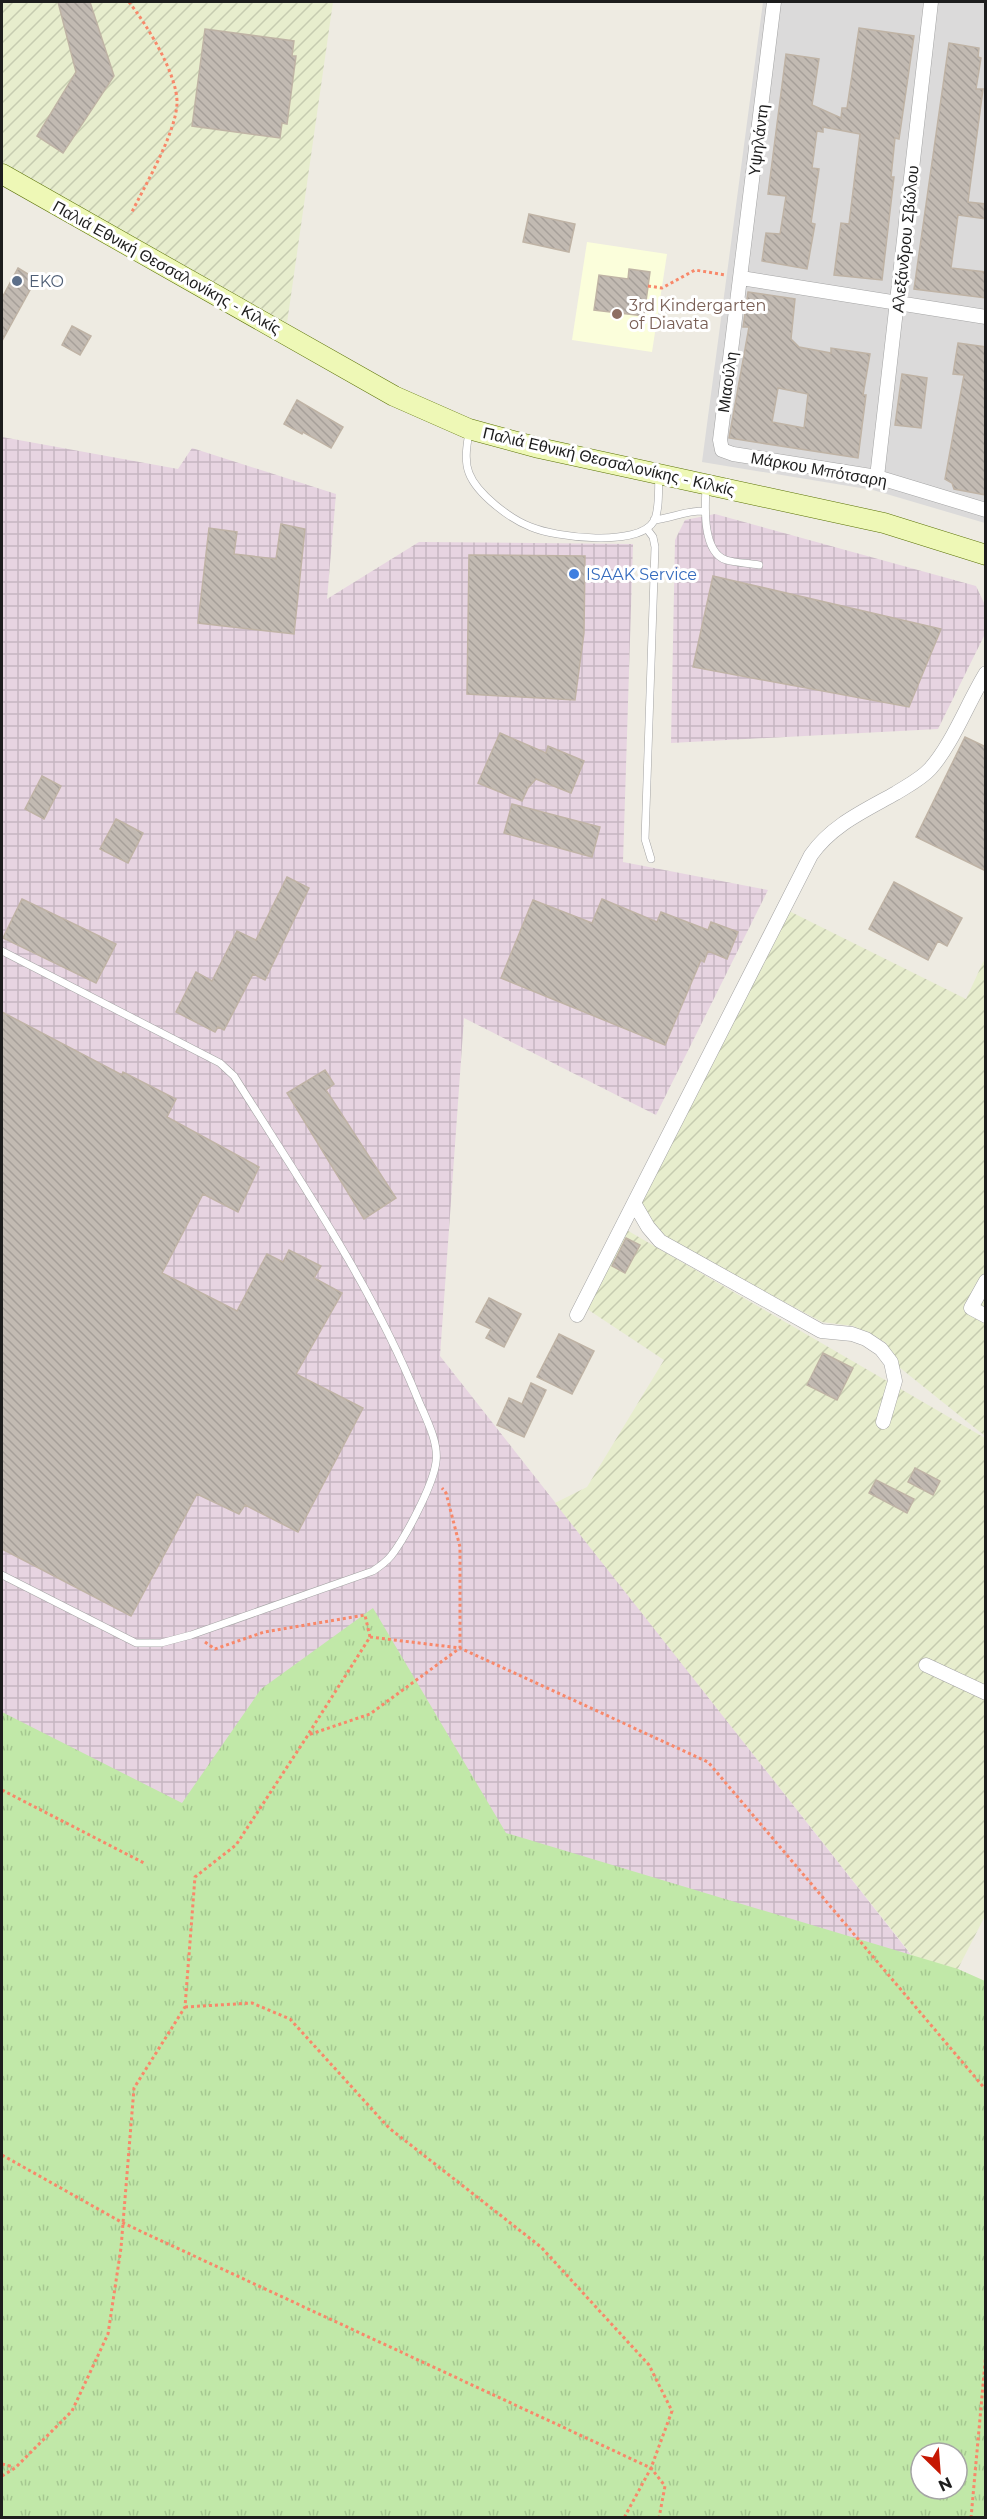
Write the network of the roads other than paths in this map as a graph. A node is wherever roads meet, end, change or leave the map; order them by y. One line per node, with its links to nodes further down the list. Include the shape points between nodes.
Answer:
1 (774, 2): 4 (street, Υψηλάντη)
2 (931, 2): 5 (street, Αλεξάνδρου Σβώλου)
3 (2, 174): 7 (main road, Παλιά Εθνική Θεσσαλονίκης - Κιλκίς, via 394,396)
4 (741, 278): 5 (street); 8 (street, Μιαούλη, via 720,440)
5 (898, 303): 6 (street); 10 (street, Αλεξάνδρου Σβώλου)
6 (986, 317)
7 (470, 429): 9 (main road, Παλιά Εθνική Θεσσαλονίκης - Κιλκίς, via 522,445); 15 (lane, via 466,458 480,492 528,526 553,535 613,537 632,536)
8 (722, 450): 10 (street, Μάρκου Μπότσαρη)
9 (659, 473): 11 (main road, Παλιά Εθνική Θεσσαλονίκης - Κιλκίς); 14 (lane)
10 (877, 477): 13 (street, Μάρκου Μπότσαρη)
11 (706, 484): 12 (lane); 16 (main road, Παλιά Εθνική Θεσσαλονίκης - Κιλκίς, via 884,523)
12 (705, 510): 14 (lane); 17 (lane, via 707,534 717,554 724,560)
13 (986, 510)
14 (654, 520): 15 (lane)
15 (647, 529): 19 (lane, via 655,547 645,839)
16 (986, 555)
17 (759, 565)
18 (986, 673): 21 (street, via 929,770 823,837 811,855)
19 (651, 859)
20 (2, 951): 26 (lane, via 220,1063 234,1076 356,1270 395,1344 434,1440 436,1461 405,1534 390,1558 373,1571 161,1643 136,1643)
21 (634, 1203): 23 (street); 25 (street, via 660,1241 821,1331 852,1334 881,1349 891,1362 896,1381)
22 (986, 1281): 24 (street, via 971,1308)
23 (577, 1315)
24 (986, 1316)
25 (883, 1422)
26 (2, 1575)
27 (926, 1665): 28 (street)
28 (986, 1693)

